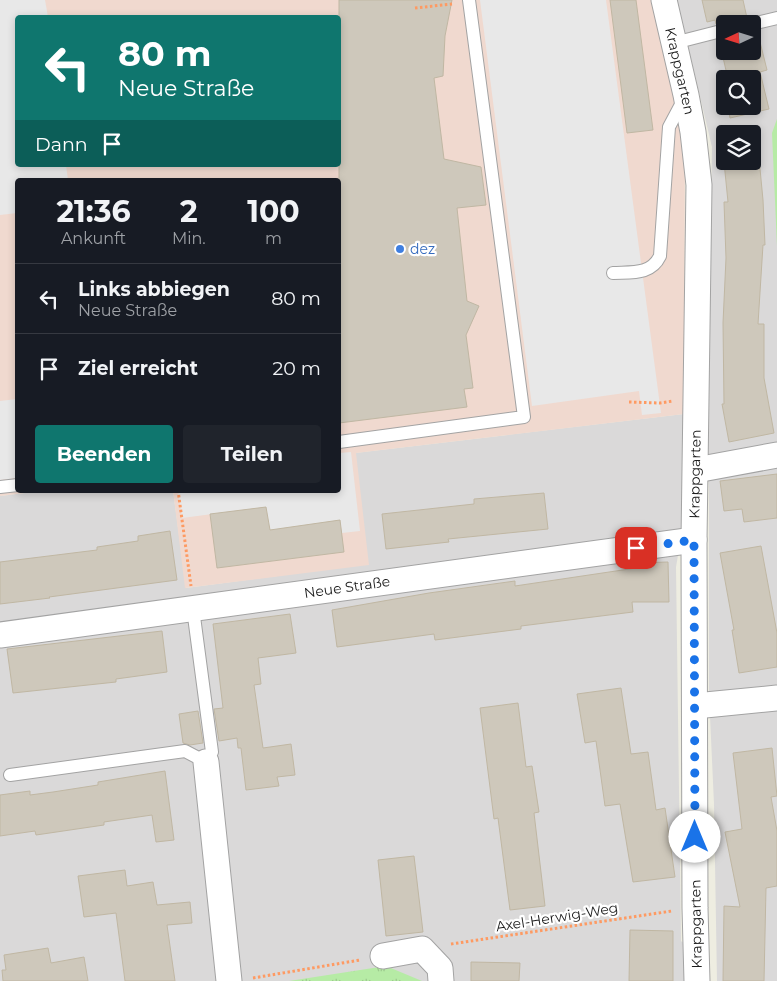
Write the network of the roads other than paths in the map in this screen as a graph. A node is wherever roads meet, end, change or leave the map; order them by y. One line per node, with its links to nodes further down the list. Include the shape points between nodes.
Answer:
1 (664, 0): 6 (street, Krappgarten)
2 (469, 1): 9 (lane, via 524,417)
3 (777, 18): 4 (lane)
4 (761, 22)
5 (716, 32): 6 (lane)
6 (674, 43): 7 (street, Krappgarten)
7 (686, 95): 8 (lane, via 668,127 660,256 651,268); 11 (street, Krappgarten, via 699,185)
8 (613, 273)
9 (341, 442)
10 (777, 455): 11 (street)
11 (696, 470): 14 (street, Krappgarten)
12 (15, 485): 13 (lane)
13 (0, 487)
14 (694, 540): 15 (street, Neue Straße); 18 (street, Krappgarten)
15 (193, 609): 16 (street, Neue Straße); 19 (lane, via 212,752)
16 (0, 635)
17 (777, 698): 18 (street)
18 (695, 706): 24 (street, Krappgarten)
19 (206, 762): 20 (lane, via 185,751); 22 (street)
20 (10, 775)
21 (383, 956): 23 (street, via 422,949 440,968)
22 (236, 980)
23 (441, 981)
24 (697, 981)

